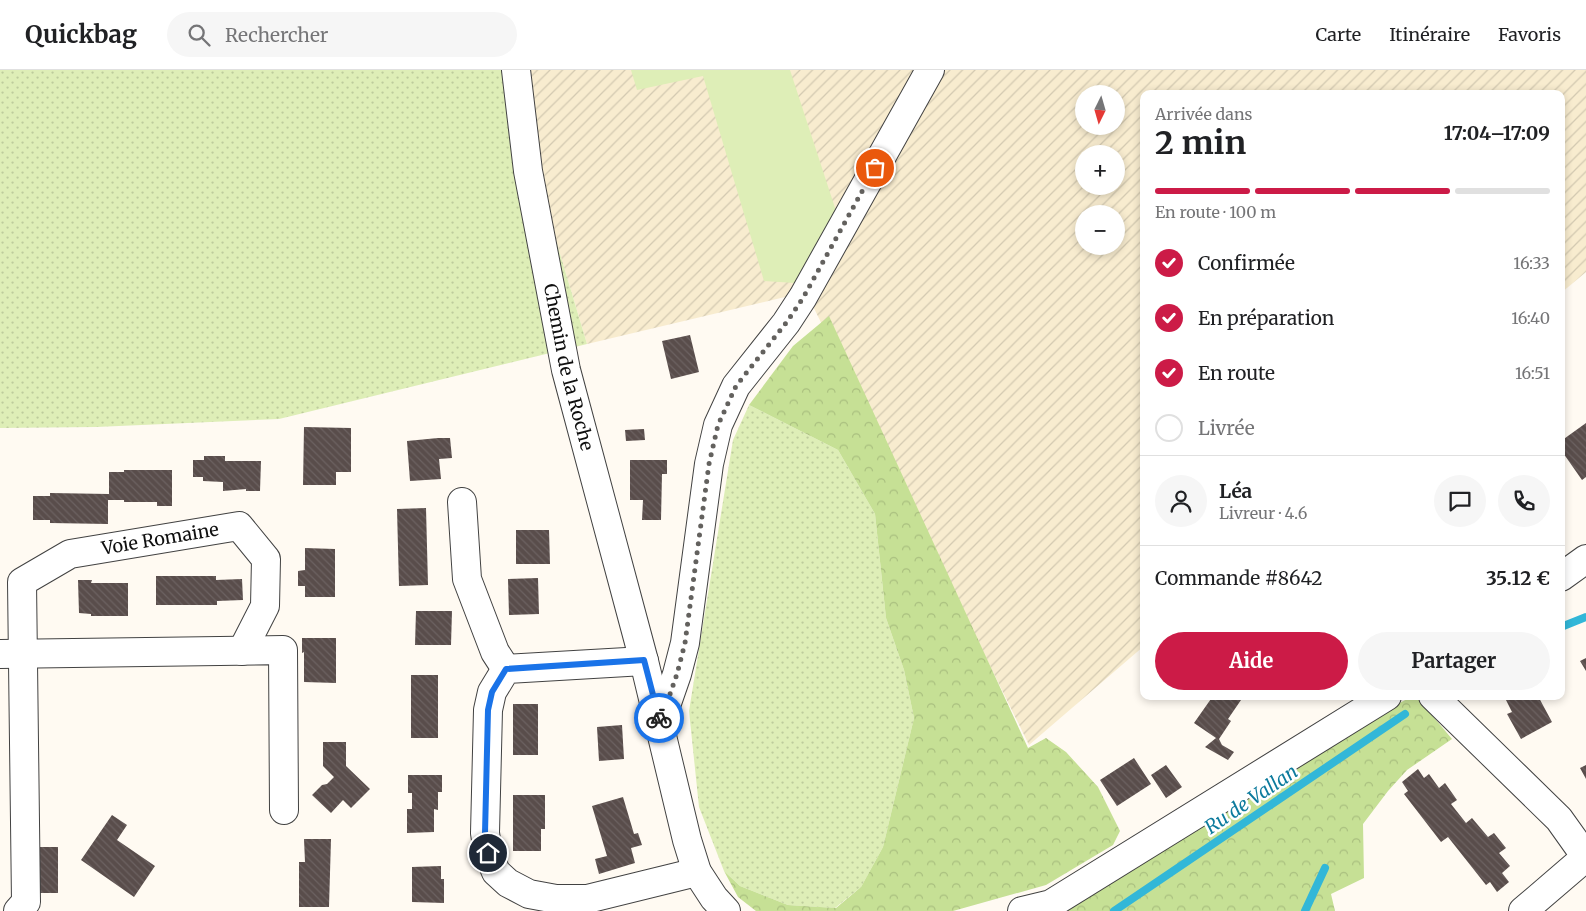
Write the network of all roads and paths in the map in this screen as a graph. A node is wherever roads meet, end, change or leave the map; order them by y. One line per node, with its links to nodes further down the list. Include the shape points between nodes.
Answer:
1 (516, 70): 8 (street, Chemin de la Roche, via 528,171 566,370)
2 (930, 70): 12 (street, via 803,298 736,386 718,425 709,464 685,643)
3 (462, 502): 9 (street, via 467,579 495,652)
4 (1586, 559): 5 (street)
5 (1565, 574)
6 (242, 651): 7 (street); 7 (street, Voie Romaine, via 265,606 266,559 239,526 70,554 22,582); 13 (street, via 282,650)
7 (11, 654): 16 (street, Voie Romaine, via 26,902)
8 (644, 660): 9 (street); 12 (street, Chemin de la Roche)
9 (506, 669): 15 (street, via 492,692 488,710 485,833 488,853 496,872 529,894 556,899 587,899)
10 (1381, 700): 18 (street, via 1051,904)
11 (1440, 703): 14 (street, via 1559,819)
12 (660, 723): 15 (street, Chemin de la Roche)
13 (284, 810)
14 (1586, 857): 19 (street)
15 (697, 872): 17 (street, Chemin de la Roche)
16 (18, 911)
17 (726, 911)
18 (1022, 911)
19 (1523, 911)

